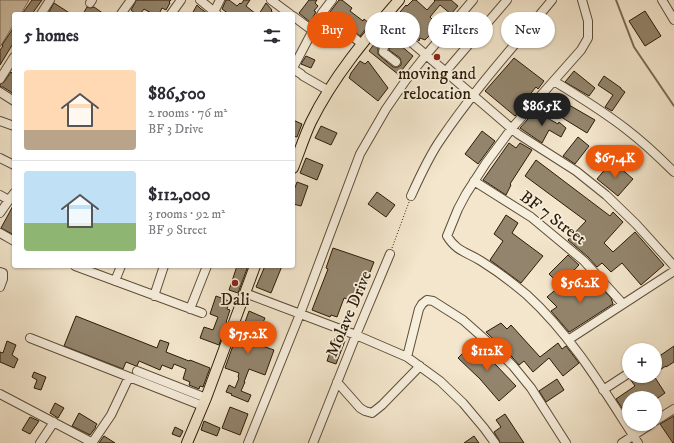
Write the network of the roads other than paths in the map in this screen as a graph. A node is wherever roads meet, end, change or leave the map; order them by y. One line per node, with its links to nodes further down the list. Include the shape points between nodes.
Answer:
1 (50, 0): 14 (street)
2 (131, 0): 15 (street)
3 (181, 0): 16 (street)
4 (200, 0): 17 (street)
5 (220, 0): 18 (street)
6 (271, 0): 19 (street)
7 (332, 0): 20 (street)
8 (399, 0): 21 (main road)
9 (473, 0): 31 (street)
10 (507, 0): 36 (street)
11 (552, 0): 41 (street)
12 (582, 0): 38 (street, via 588,21 588,38)
13 (662, 0): 23 (street)
14 (44, 12)
15 (122, 12)
16 (172, 12)
17 (214, 12)
18 (215, 12)
19 (287, 12)
20 (323, 12)
21 (388, 12)
22 (295, 18): 24 (street)
23 (674, 20)
24 (307, 26)
25 (357, 40): 28 (street)
26 (365, 40): 28 (main road)
27 (307, 42): 34 (street)
28 (362, 44): 39 (main road)
29 (383, 48): 33 (street, via 382,52)
30 (418, 48): 31 (street)
31 (426, 55): 36 (street); 73 (street, via 386,109 360,154)
32 (12, 62): 37 (street)
33 (396, 62)
34 (295, 64)
35 (295, 70): 39 (street)
36 (446, 72): 41 (street)
37 (0, 79)
38 (554, 81): 45 (street); 49 (street, via 625,128 655,152)
39 (329, 90): 47 (main road, via 311,122)
40 (0, 92): 42 (street)
41 (473, 95): 45 (street); 53 (street, via 440,140)
42 (12, 100)
43 (0, 121): 44 (street)
44 (12, 125)
45 (512, 128): 50 (street); 58 (street, via 576,171 606,195)
46 (0, 158): 48 (street)
47 (295, 163)
48 (12, 164)
49 (674, 172)
50 (474, 181): 70 (street, BF 7 Street, via 531,217 584,261); 76 (street, via 458,209 447,236 455,247 511,282 545,313)
51 (0, 195): 52 (street)
52 (12, 196): 54 (street)
53 (411, 196)
54 (0, 213)
55 (0, 233): 56 (street)
56 (12, 240)
57 (390, 254): 74 (street, Molave Drive)
58 (674, 266)
59 (81, 268): 66 (street)
60 (120, 268): 66 (street)
61 (163, 268): 69 (street)
62 (205, 268): 71 (street)
63 (254, 268): 68 (main road)
64 (674, 271): 70 (street)
65 (2, 274): 67 (street, via 4,279)
66 (115, 281): 69 (street)
67 (0, 287)
68 (245, 293): 73 (street); 85 (main road)
69 (154, 296): 71 (street)
70 (623, 304): 76 (street)
71 (190, 309): 72 (street)
72 (202, 313)
73 (300, 314): 74 (street); 94 (street)
74 (356, 335): 77 (street); 82 (street, Molave Drive)
75 (30, 338): 80 (street)
76 (568, 340): 83 (street)
77 (407, 356): 78 (street); 97 (street, via 419,309 427,300 433,301 463,320 513,366 531,388)
78 (420, 366): 82 (street, via 372,413 360,408); 96 (street, via 440,380 463,403)
79 (137, 371): 85 (street)
80 (129, 377): 85 (street); 92 (street, via 111,415)
81 (622, 378): 83 (street)
82 (337, 382): 95 (street, Molave Drive)
83 (603, 390): 90 (street)
84 (0, 394): 88 (street)
85 (204, 402): 93 (main road)
86 (674, 409): 87 (street)
87 (662, 417)
88 (54, 422): 91 (street); 92 (street)
89 (640, 431): 90 (street)
90 (633, 435): 98 (street); 99 (street)
91 (40, 443)
92 (92, 443)
93 (187, 443)
94 (248, 443)
95 (312, 443)
96 (495, 443)
97 (566, 443)
98 (622, 443)
99 (638, 443)

